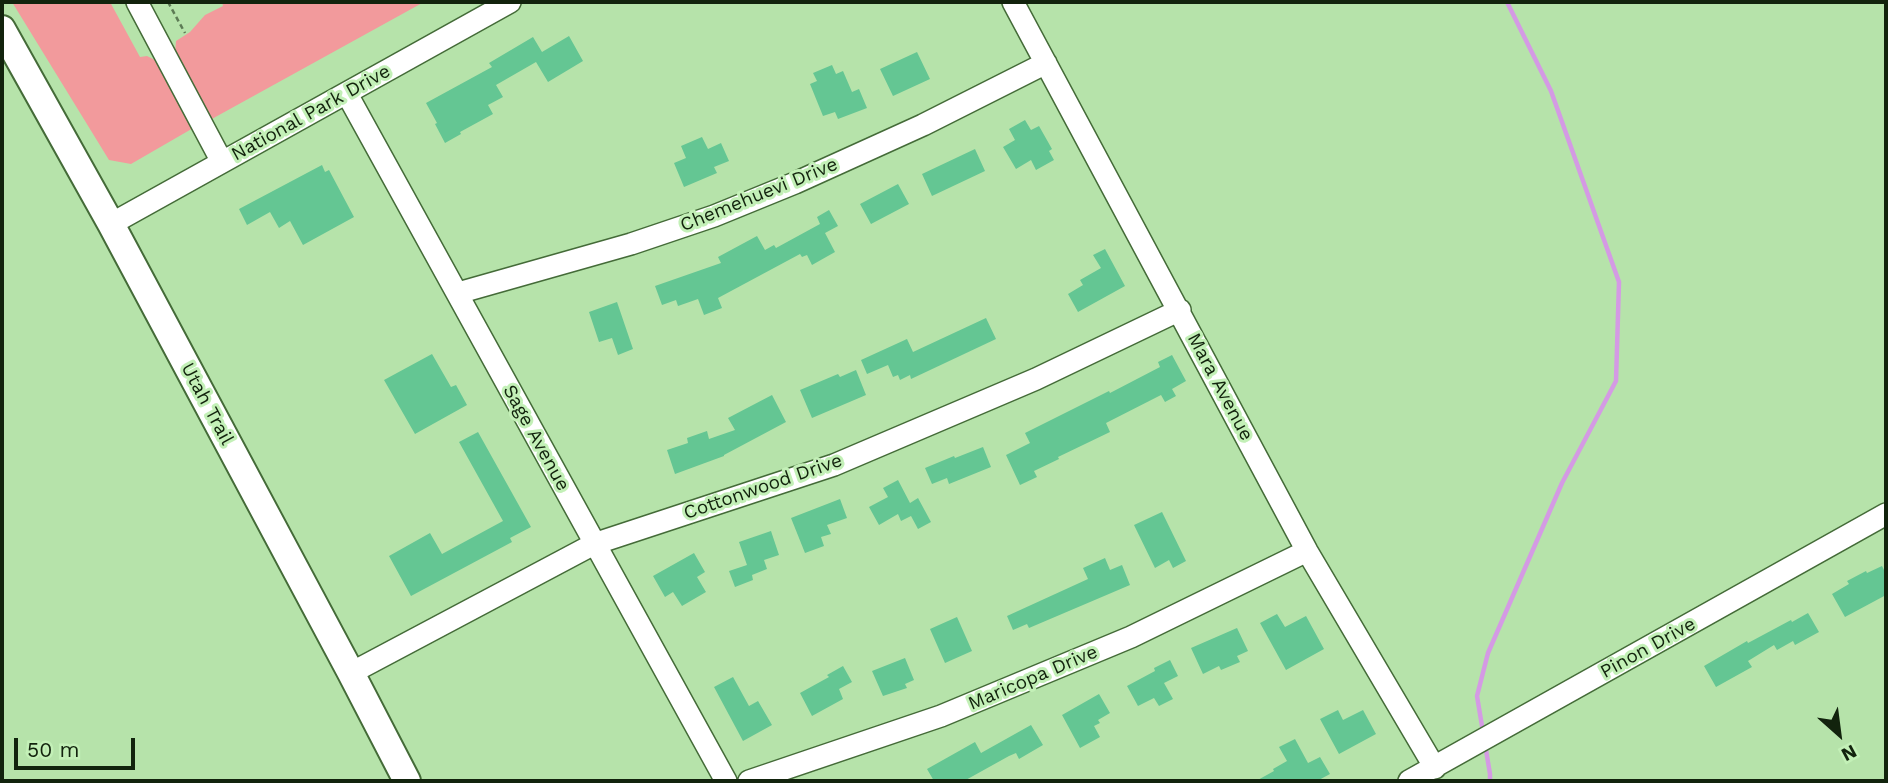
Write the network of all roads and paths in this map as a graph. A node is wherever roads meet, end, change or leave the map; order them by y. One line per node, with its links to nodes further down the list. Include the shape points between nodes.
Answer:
1 (137, 2): 9 (street)
2 (168, 2): 6 (path)
3 (510, 2): 8 (street, National Park Drive)
4 (1013, 2): 7 (street, Mara Avenue)
5 (2, 29): 10 (main road, Utah Trail)
6 (185, 33)
7 (1046, 63): 11 (street, Chemehuevi Drive, via 923,125 714,216); 12 (street, Mara Avenue)
8 (347, 94): 9 (street, National Park Drive); 11 (street, Sage Avenue)
9 (222, 162): 10 (street, National Park Drive)
10 (111, 224): 16 (main road, Utah Trail)
11 (458, 293): 14 (street, Sage Avenue)
12 (1180, 310): 14 (street, Cottonwood Drive, via 1036,379 834,465); 15 (street, Mara Avenue)
13 (1886, 514): 17 (street, Pinon Drive)
14 (594, 544): 16 (street, Cottonwood Drive); 19 (street, Sage Avenue)
15 (1307, 551): 17 (street, Mara Avenue); 20 (street, Maricopa Drive, via 1131,637 954,711)
16 (351, 673): 18 (main road, Utah Trail)
17 (1435, 768): 21 (street, Pinon Drive)
18 (407, 781)
19 (726, 781)
20 (748, 781)
21 (1409, 781)

